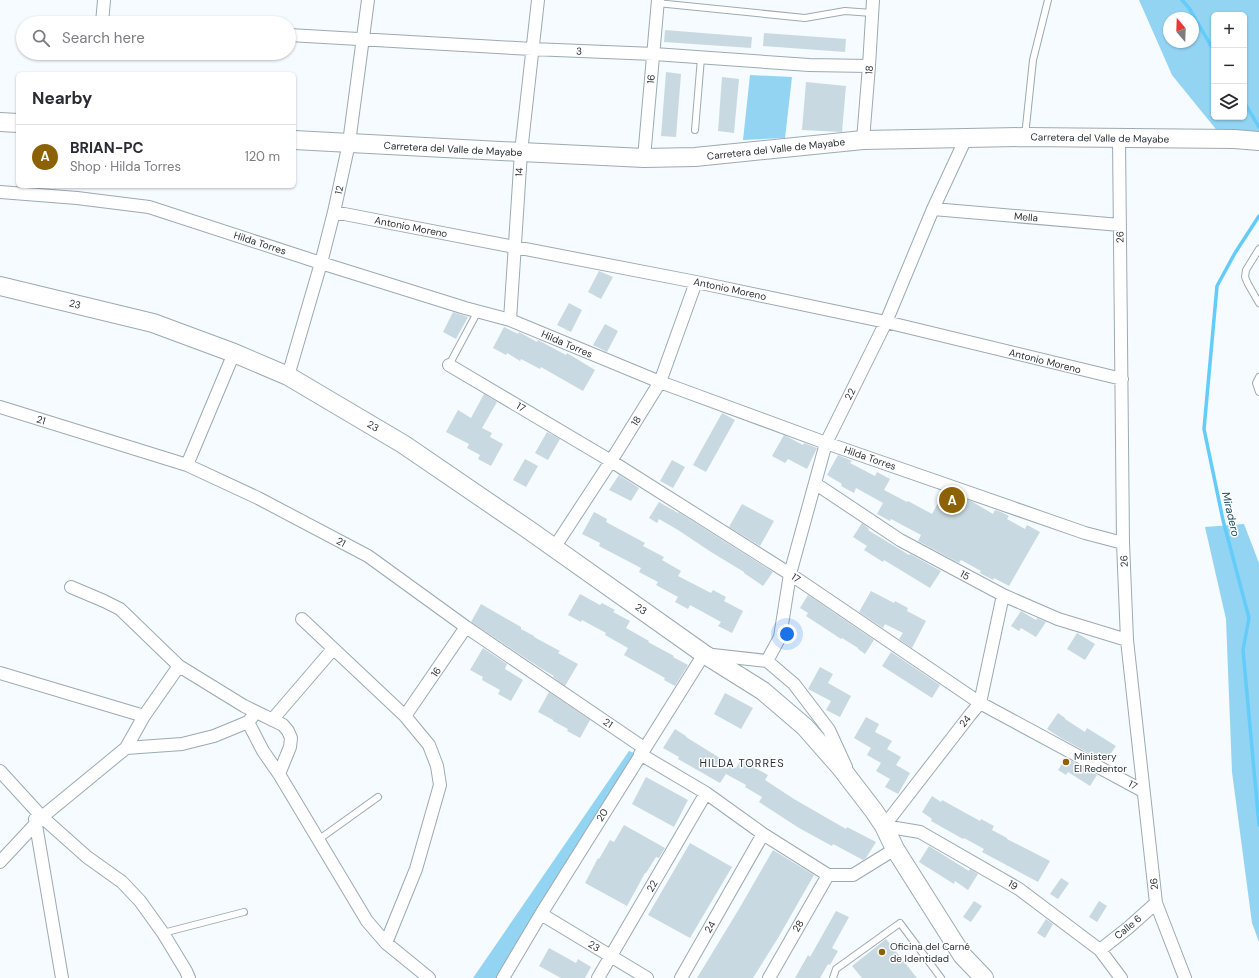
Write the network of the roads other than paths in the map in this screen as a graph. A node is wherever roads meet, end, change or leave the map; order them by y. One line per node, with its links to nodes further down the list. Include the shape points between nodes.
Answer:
1 (104, 0): 8 (street)
2 (368, 0): 10 (street, 12)
3 (538, 0): 11 (street, 14)
4 (873, 0): 7 (street, 18)
5 (1048, 0): 18 (lane, via 1033,60)
6 (658, 1): 7 (lane, via 805,18 845,11); 12 (street, 16)
7 (872, 13): 14 (street, 18)
8 (103, 16)
9 (296, 35): 10 (street, 3)
10 (362, 40): 11 (street, 3); 24 (street, 12)
11 (532, 49): 12 (street, 3); 25 (street, 14)
12 (654, 54): 13 (street, 3); 26 (street, 16)
13 (701, 58): 14 (street, 3); 17 (lane)
14 (869, 66): 22 (street, 18)
15 (0, 122): 16 (street)
16 (16, 123)
17 (695, 130)
18 (1024, 137): 19 (street, Carretera del Valle de Mayabe); 20 (street, Carretera del Valle de Mayabe)
19 (966, 138): 22 (street, Carretera del Valle de Mayabe); 28 (street, 22)
20 (1120, 138): 23 (street, Carretera del Valle de Mayabe); 30 (street, 26)
21 (296, 140): 24 (street, Carretera del Valle de Mayabe)
22 (863, 140): 26 (street, Carretera del Valle de Mayabe, via 695,157)
23 (1259, 141)
24 (349, 143): 25 (street, Carretera del Valle de Mayabe); 29 (street, 12)
25 (521, 152): 26 (street, Carretera del Valle de Mayabe); 31 (street, 14)
26 (644, 158)
27 (0, 192): 33 (street, Hilda Torres, via 149,207)
28 (933, 209): 30 (street, Mella); 39 (street, 22)
29 (334, 212): 31 (street, Antonio Moreno); 33 (street, 12)
30 (1120, 225): 44 (street, 26)
31 (515, 246): 34 (street, Antonio Moreno); 38 (street, 14)
32 (1259, 249): 36 (lane, via 1245,276)
33 (322, 263): 37 (street, Hilda Torres); 42 (street, 12)
34 (696, 282): 39 (street, Antonio Moreno); 45 (street, 18)
35 (0, 286): 40 (street, 23, via 153,323)
36 (1259, 304)
37 (478, 311): 38 (street, Hilda Torres); 41 (lane)
38 (510, 320): 45 (street, Hilda Torres)
39 (886, 322): 44 (street, Antonio Moreno); 48 (street, 22)
40 (234, 353): 42 (street, 23); 50 (street)
41 (449, 365): 49 (street, 17)
42 (288, 376): 53 (street, 23, via 403,444)
43 (1259, 377): 46 (lane, via 1256,384)
44 (1122, 379): 52 (street, 26)
45 (660, 382): 48 (street, Hilda Torres); 49 (street, 18)
46 (1259, 392)
47 (0, 407): 50 (street, 21)
48 (826, 443): 51 (street, 22); 52 (street, Hilda Torres, via 1085,534)
49 (611, 461): 53 (street, 18); 54 (street, 17)
50 (187, 465): 58 (street, 21, via 258,498 368,556)
51 (816, 484): 54 (street, 22); 56 (street, 15, via 900,540)
52 (1123, 543): 59 (street, 26)
53 (554, 548): 61 (street, 23)
54 (790, 574): 62 (street, 22, via 780,637); 65 (street, 17)
55 (71, 587): 63 (street, via 120,609)
56 (1003, 595): 59 (street, 15, via 1058,619); 65 (street, 24)
57 (302, 619): 60 (street)
58 (466, 627): 68 (street, 16); 72 (street, 21)
59 (1127, 640): 76 (street, 26)
60 (333, 649): 68 (street); 69 (street)
61 (704, 654): 62 (street, 23); 72 (street, 20); 75 (street, 23, via 763,691 805,727)
62 (767, 661): 75 (street, 23, via 794,684 829,730)
63 (179, 666): 66 (street); 67 (street)
64 (0, 673): 67 (street)
65 (980, 703): 76 (street, 17); 80 (street, 24)
66 (257, 712): 69 (street); 70 (street)
67 (144, 716): 71 (street)
68 (405, 716): 90 (street, via 429,745 437,766 440,785 416,868)
69 (272, 720): 74 (street, via 283,725 291,738)
70 (248, 722): 71 (street, via 214,736 182,744); 74 (street)
71 (126, 748): 79 (street)
72 (642, 751): 77 (street, 21); 88 (street, 20)
73 (0, 772): 79 (street, via 34,808)
74 (279, 774): 82 (street)
75 (856, 787): 80 (street, 23)
76 (1143, 791): 86 (street, 26)
77 (706, 793): 81 (street, 21); 92 (street, 22)
78 (378, 797): 82 (lane)
79 (39, 821): 84 (street); 89 (street, via 122,882 140,901); 94 (street)
80 (884, 826): 83 (street, 23); 91 (street, 19, via 920,832 1019,889)
81 (763, 834): 85 (street, 21); 99 (street, 24)
82 (318, 840): 90 (street, via 366,921)
83 (895, 849): 85 (street, via 853,875); 103 (street, 23, via 962,954)
84 (0, 862)
85 (828, 875): 100 (street, 28)
86 (1156, 903): 91 (street, Calle 6); 105 (street, 26)
87 (244, 912): 89 (lane)
88 (541, 914): 92 (street, 23); 93 (street, 20)
89 (163, 933): 95 (street)
90 (386, 943): 96 (street)
91 (1100, 950): 104 (street, 19)
92 (610, 956): 97 (street, 22); 98 (street, 23)
93 (502, 977)
94 (62, 978)
95 (189, 978)
96 (429, 978)
97 (598, 978)
98 (647, 978)
99 (681, 978)
100 (769, 978)
101 (833, 978): 102 (lane, via 836,968 900,923)
102 (941, 978)
103 (984, 978)
104 (1121, 978)
105 (1185, 978)

